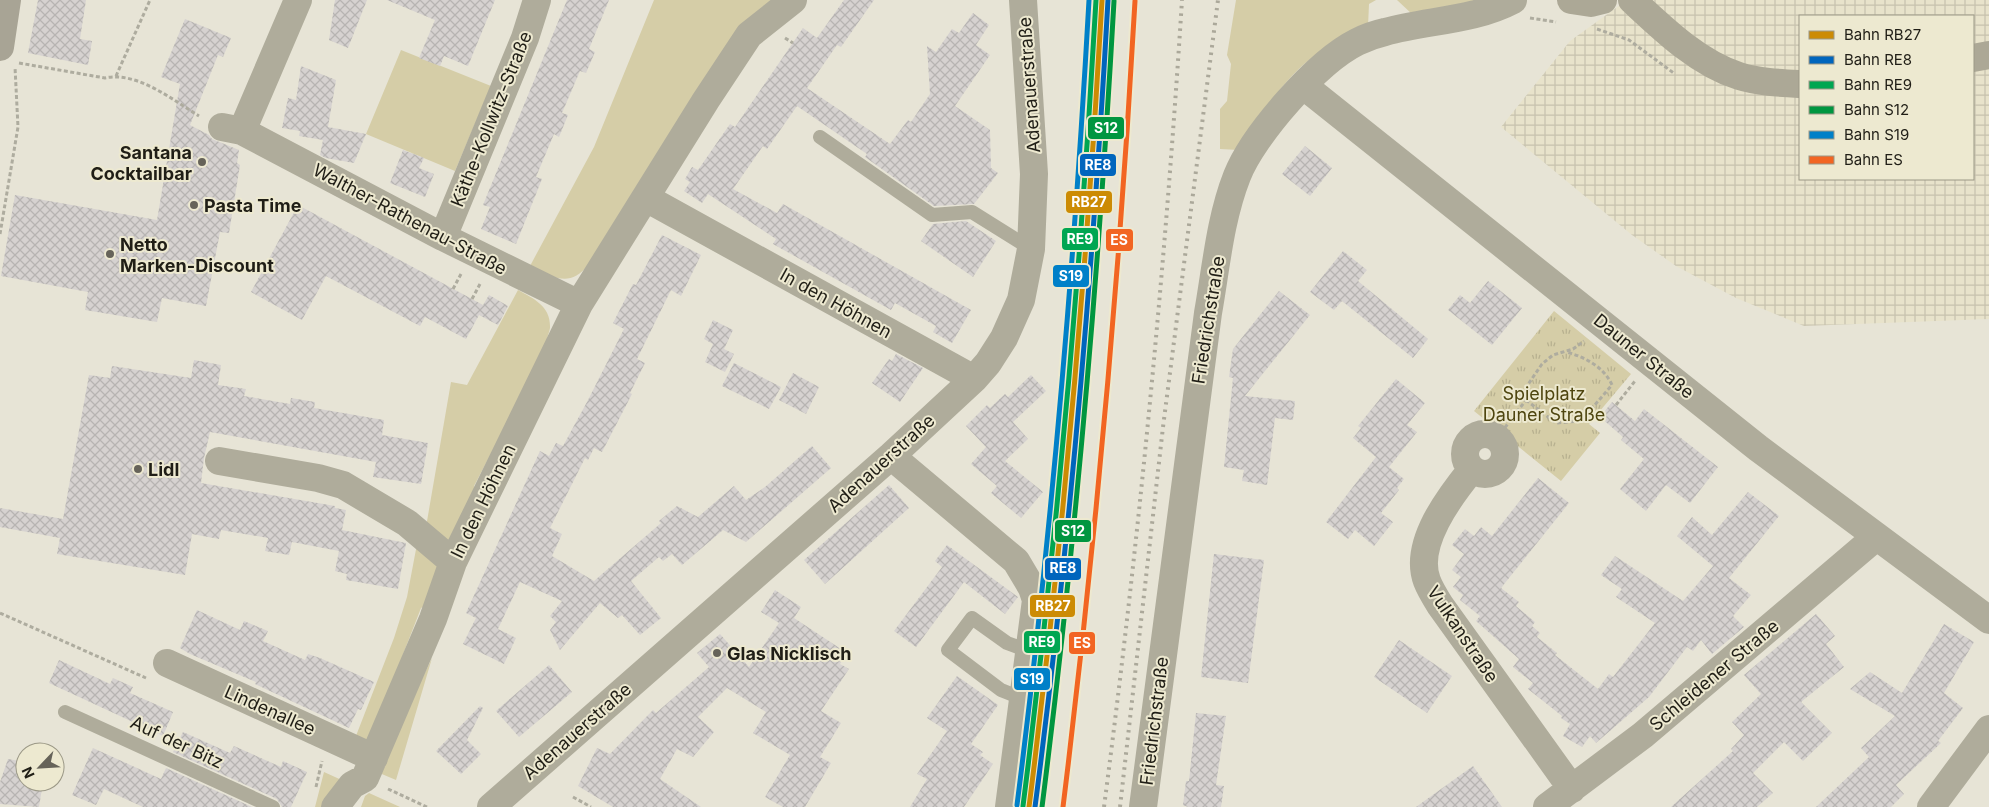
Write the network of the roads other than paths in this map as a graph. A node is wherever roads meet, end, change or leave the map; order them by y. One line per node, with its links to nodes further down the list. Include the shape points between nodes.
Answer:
1 (7, 0): 10 (main road)
2 (298, 0): 17 (street, Walther-Rathenau-Straße, via 232,129)
3 (537, 0): 17 (street, Käthe-Kollwitz-Straße, via 525,38)
4 (793, 0): 16 (street, In den Höhnen, via 749,35)
5 (1023, 0): 18 (street, Adenauerstraße, via 1034,174)
6 (1513, 0): 14 (street, Friedrichstraße, via 1466,18 1385,32 1356,42 1320,69)
7 (1571, 0): 8 (main road, via 1591,3)
8 (1603, 0)
9 (1632, 0): 13 (main road, via 1689,49 1710,62 1739,76)
10 (8, 55)
11 (1989, 55): 12 (main road)
12 (1974, 58)
13 (1799, 84)
14 (1304, 86): 24 (street, Dauner Straße, via 1758,448); 38 (street, Friedrichstraße, via 1254,144 1237,176 1222,231 1208,313)
15 (820, 137): 18 (lane, via 932,215 972,212)
16 (646, 198): 19 (street, In den Höhnen); 20 (street, In den Höhnen)
17 (443, 237): 19 (street, Walther-Rathenau-Straße)
18 (1031, 250): 20 (street, Adenauerstraße, via 1021,300 1004,338)
19 (579, 304): 25 (street, In den Höhnen)
20 (974, 379): 22 (street, Adenauerstraße)
21 (1497, 438): 33 (street, Vulkanstraße, via 1504,450 1498,469 1485,474 1472,469 1449,497 1434,525 1426,553 1426,580 1440,605)
22 (890, 456): 27 (street, via 1016,561 1036,600); 36 (street, Adenauerstraße)
23 (219, 461): 25 (street, via 343,485 408,523)
24 (1876, 537): 26 (street, Dauner Straße); 33 (street, Schleidener Straße, via 1643,735)
25 (453, 562): 32 (street, In den Höhnen, via 433,619)
26 (1989, 620)
27 (1029, 651): 29 (street); 29 (lane, via 1007,643 972,618 948,650 1001,690)
28 (167, 663): 32 (street, Lindenallee)
29 (1024, 699): 37 (street)
30 (65, 712): 34 (lane, Auf der Bitz)
31 (1989, 729): 40 (street)
32 (374, 758): 35 (street, In den Höhnen, via 365,778 352,785)
33 (1572, 789): 39 (street, Schleidener Straße)
34 (273, 807)
35 (336, 807)
36 (491, 807)
37 (1009, 807)
38 (1143, 807)
39 (1547, 807)
40 (1931, 807)

